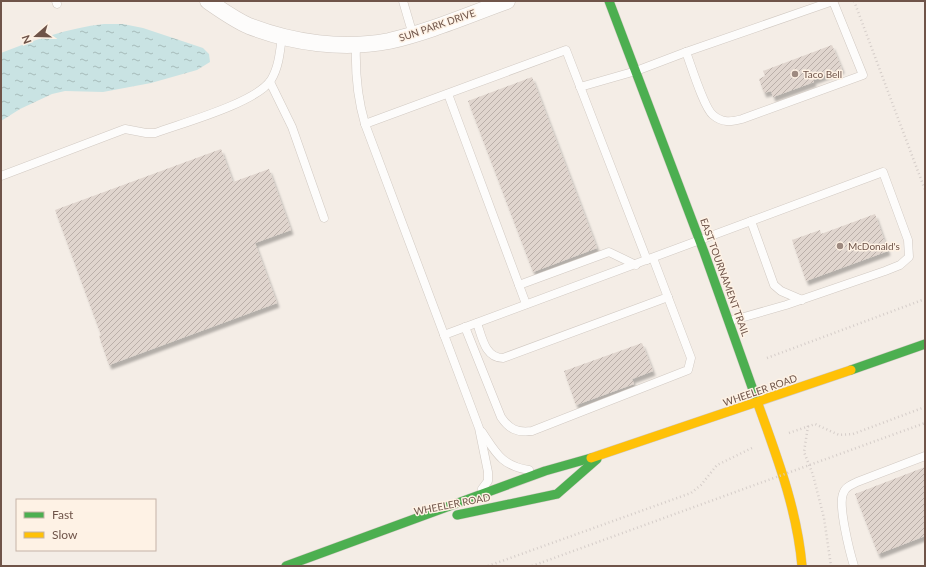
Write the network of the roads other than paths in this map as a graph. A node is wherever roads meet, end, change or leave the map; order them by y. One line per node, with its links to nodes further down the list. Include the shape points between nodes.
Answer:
1 (208, 1): 7 (street, SUN PARK DRIVE, via 249,25)
2 (403, 1): 6 (lane)
3 (507, 1): 6 (street, SUN PARK DRIVE)
4 (609, 1): 10 (street, EAST TOURNAMENT TRAIL)
5 (833, 1): 9 (lane); 9 (lane, via 863,75 742,119 724,121 712,114)
6 (413, 35): 8 (street, SUN PARK DRIVE, via 388,41)
7 (282, 36): 8 (street, SUN PARK DRIVE, via 305,42); 11 (lane, via 276,70)
8 (356, 44): 14 (lane, via 357,89)
9 (686, 52): 10 (lane)
10 (636, 71): 12 (lane); 18 (street, EAST TOURNAMENT TRAIL)
11 (270, 82): 15 (lane, via 253,97 155,133 125,129); 16 (lane, via 292,127)
12 (580, 86): 13 (lane, via 566,50); 19 (lane)
13 (448, 94): 14 (lane); 21 (lane)
14 (365, 124): 28 (lane)
15 (1, 176)
16 (324, 218)
17 (751, 221): 18 (lane); 23 (lane, via 774,285); 23 (lane, via 884,172 908,240 909,257 900,265)
18 (701, 241): 19 (lane); 25 (street, EAST TOURNAMENT TRAIL)
19 (650, 259): 20 (lane); 22 (lane)
20 (636, 265): 21 (lane, via 609,252); 24 (lane)
21 (519, 285): 24 (lane)
22 (668, 297): 26 (lane, via 503,358 490,355); 27 (lane, via 691,358 688,370 532,431 514,430 501,418)
23 (802, 300): 25 (lane)
24 (526, 304): 26 (lane)
25 (730, 321): 30 (street, EAST TOURNAMENT TRAIL)
26 (477, 323): 27 (lane)
27 (465, 327): 28 (lane)
28 (444, 335): 31 (lane)
29 (925, 344): 30 (street, WHEELER ROAD)
30 (757, 402): 32 (street, WHEELER ROAD); 38 (street, EAST TOURNAMENT TRAIL, via 796,516)
31 (479, 428): 34 (lane, via 505,462 516,468); 35 (lane, via 488,472 488,481)
32 (602, 454): 34 (street, WHEELER ROAD); 36 (street, WHEELER ROAD, via 557,494)
33 (925, 456): 39 (lane, via 857,482 843,492 843,516)
34 (545, 472): 35 (street, WHEELER ROAD)
35 (479, 495): 36 (street, WHEELER ROAD)
36 (387, 528): 37 (street, WHEELER ROAD)
37 (286, 566)
38 (802, 566)
39 (854, 566)

